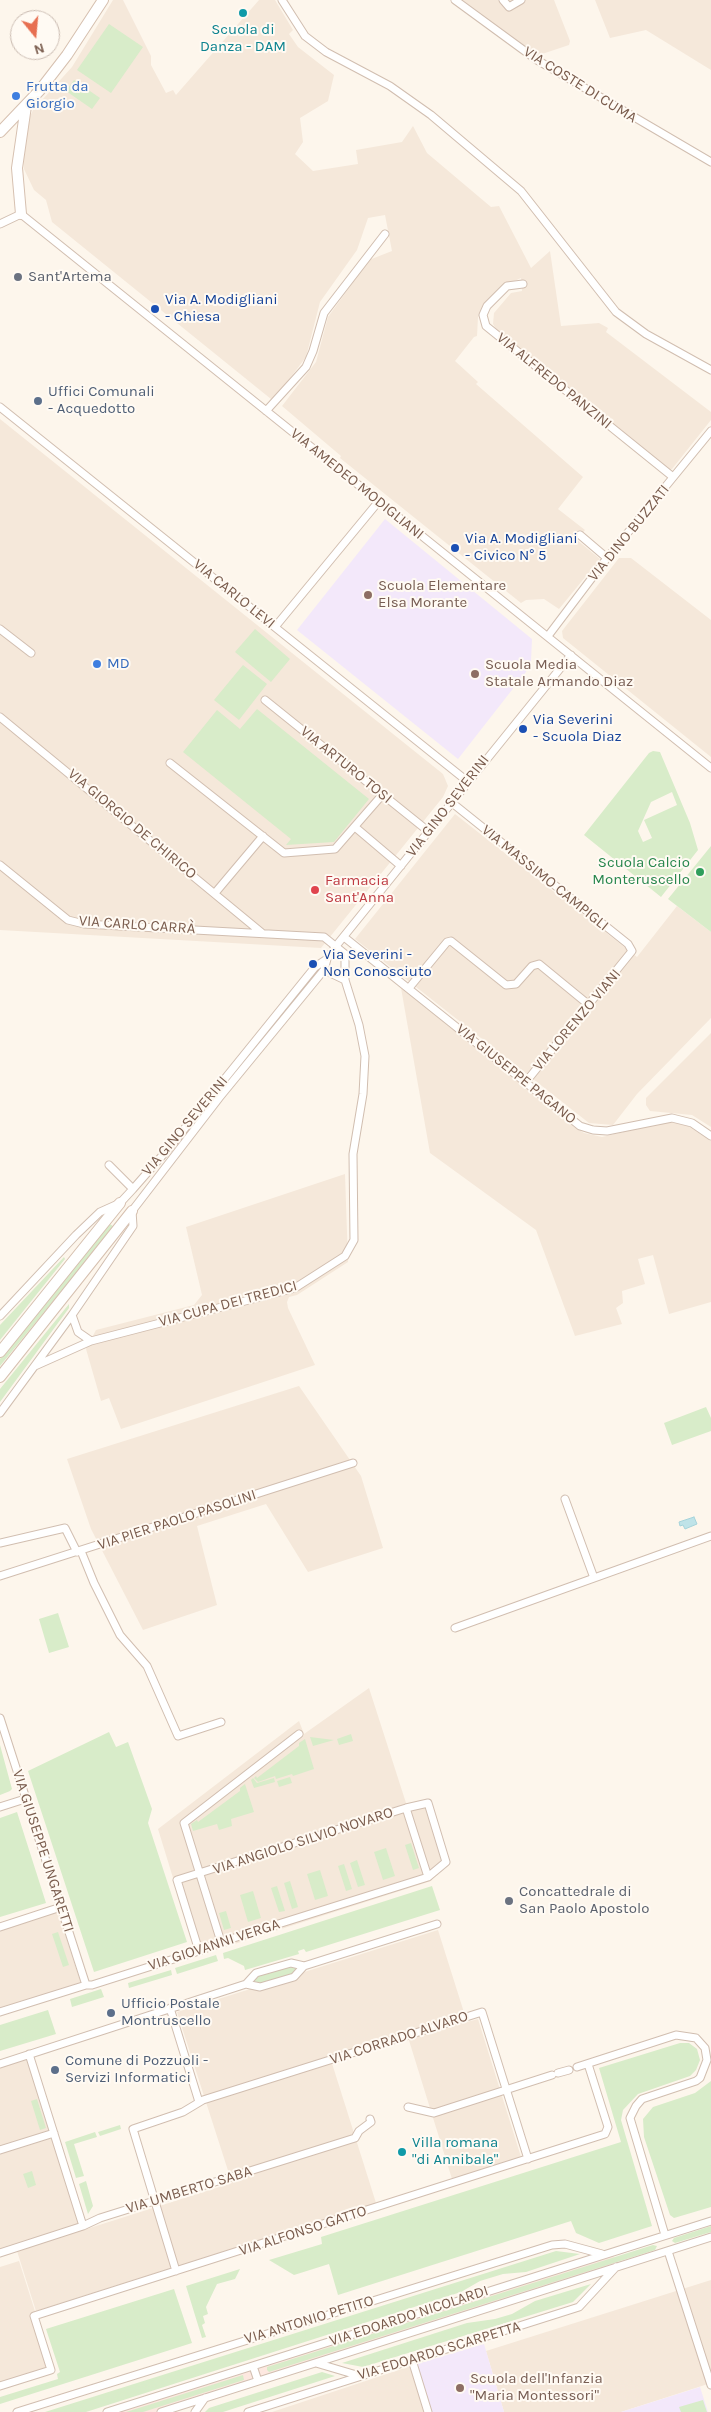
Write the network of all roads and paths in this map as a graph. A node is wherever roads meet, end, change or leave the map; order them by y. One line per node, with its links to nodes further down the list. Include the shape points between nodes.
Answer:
1 (103, 0): 6 (street, via 67,55)
2 (282, 0): 15 (street, via 305,36 326,52 411,100 521,191 616,312 646,334)
3 (454, 0): 10 (street, VIA COSTE DI CUMA, via 537,60)
4 (503, 0): 5 (street, via 509,7)
5 (522, 0)
6 (26, 105): 7 (street); 11 (street, via 17,168)
7 (11, 120): 8 (street); 9 (street)
8 (0, 126)
9 (0, 132)
10 (711, 162)
11 (21, 214): 12 (street); 17 (street, VIA AMEDEO MODIGLIANI)
12 (0, 224)
13 (385, 234): 17 (street, via 324,313 306,367)
14 (523, 284): 19 (street, VIA ALFREDO PANZINI, via 507,286 487,306 484,315 486,326)
15 (711, 370)
16 (0, 407): 23 (street, VIA CARLO LEVI)
17 (266, 411): 20 (street, VIA AMEDEO MODIGLIANI)
18 (711, 431): 19 (street, VIA DINO BUZZATI)
19 (673, 477): 22 (street, VIA DINO BUZZATI)
20 (379, 501): 23 (street); 25 (street, VIA AMEDEO MODIGLIANI)
21 (580, 535): 22 (street)
22 (607, 558): 25 (street, VIA DINO BUZZATI)
23 (275, 627): 32 (street, VIA CARLO LEVI)
24 (0, 629): 26 (street)
25 (548, 636): 27 (street, VIA AMEDEO MODIGLIANI)
26 (31, 653)
27 (571, 655): 31 (street, VIA AMEDEO MODIGLIANI); 32 (street, VIA GINO SEVERINI)
28 (265, 700): 33 (street, VIA ARTURO TOSI)
29 (0, 717): 40 (street, VIA GIORGIO DE CHIRICO)
30 (170, 763): 37 (street)
31 (711, 768)
32 (467, 781): 34 (street, VIA GINO SEVERINI)
33 (382, 794): 35 (street); 36 (street, VIA ARTURO TOSI)
34 (451, 802): 36 (street, VIA GINO SEVERINI); 44 (street, VIA MASSIMO CAMPIGLI, via 628,944 632,951)
35 (355, 827): 37 (street, via 340,846 330,852 284,853); 39 (street)
36 (428, 831): 39 (street, VIA GINO SEVERINI)
37 (263, 836): 40 (street)
38 (0, 865): 41 (street, VIA CARLO CARRÀ, via 68,920 84,924)
39 (401, 866): 42 (street, VIA GINO SEVERINI)
40 (215, 893): 41 (street, VIA GIORGIO DE CHIRICO)
41 (262, 934): 43 (street, VIA CARLO CARRÀ, via 324,937)
42 (344, 937): 43 (street, VIA GINO SEVERINI); 48 (street, VIA GIUSEPPE PAGANO)
43 (336, 946): 45 (street, VIA GINO SEVERINI); 47 (street, VIA CUPA DEI TREDICI, via 345,954)
44 (629, 957): 49 (street, VIA LORENZO VIANI)
45 (327, 959): 46 (street, VIA GINO SEVERINI); 53 (street, VIA GINO SEVERINI, via 315,967)
46 (324, 970): 47 (street); 55 (street, VIA GINO SEVERINI)
47 (345, 980): 58 (street, VIA CUPA DEI TREDICI, via 359,1025 364,1056 363,1094 354,1141 356,1223 351,1249 340,1260 295,1288)
48 (409, 988): 49 (street, via 450,941 506,985 516,984 532,966 539,964); 50 (street, VIA GIUSEPPE PAGANO)
49 (589, 1005): 50 (street, VIA LORENZO VIANI)
50 (525, 1083): 51 (street, VIA GIUSEPPE PAGANO, via 587,1129 608,1130 661,1119 683,1120)
51 (711, 1136)
52 (109, 1165): 53 (street)
53 (133, 1189): 54 (street, VIA GINO SEVERINI)
54 (120, 1203): 57 (street, VIA GINO SEVERINI, via 100,1212); 59 (street, VIA GINO SEVERINI)
55 (132, 1211): 56 (street, VIA GINO SEVERINI, via 133,1226); 61 (street, VIA GINO SEVERINI)
56 (72, 1315): 58 (street, via 78,1332); 60 (street, VIA GINO SEVERINI)
57 (0, 1316)
58 (91, 1341): 60 (street, VIA CUPA DEI TREDICI)
59 (0, 1352)
60 (35, 1366): 62 (street, VIA GINO SEVERINI)
61 (0, 1377)
62 (0, 1412)
63 (353, 1463): 67 (street, VIA PIER PAOLO PASOLINI)
64 (565, 1499): 69 (street)
65 (711, 1536): 69 (street)
66 (0, 1544): 67 (street, via 65,1528)
67 (79, 1552): 68 (street, VIA PIER PAOLO PASOLINI); 72 (street, via 120,1635 147,1666 178,1736)
68 (0, 1576)
69 (594, 1578): 70 (street)
70 (455, 1628)
71 (0, 1718): 74 (street, VIA GIUSEPPE UNGARETTI)
72 (221, 1722)
73 (299, 1734): 77 (street, via 184,1823)
74 (25, 1799): 75 (street); 79 (street, VIA GIUSEPPE UNGARETTI)
75 (0, 1807)
76 (406, 1808): 77 (street, VIA ANGIOLO SILVIO NOVARO); 78 (street, VIA ANGIOLO SILVIO NOVARO); 78 (street, VIA ANGIOLO SILVIO NOVARO, via 428,1803 446,1862)
77 (200, 1873): 82 (street); 83 (street, VIA ANGIOLO SILVIO NOVARO, via 177,1880)
78 (428, 1877): 82 (street, VIA GIOVANNI VERGA)
79 (61, 1908): 81 (street); 86 (street, VIA GIUSEPPE UNGARETTI)
80 (437, 1924): 84 (street)
81 (0, 1927)
82 (221, 1942): 83 (street, VIA GIOVANNI VERGA)
83 (199, 1951): 86 (street, VIA GIOVANNI VERGA)
84 (304, 1966): 85 (street, via 291,1963 256,1973); 85 (street, via 294,1977 260,1987)
85 (246, 1984): 87 (street)
86 (86, 1985): 88 (street, VIA GIOVANNI VERGA)
87 (170, 2008): 89 (street); 95 (street)
88 (0, 2012)
89 (29, 2054): 90 (street); 98 (street)
90 (0, 2064)
91 (588, 2064): 92 (street); 100 (street, VIA ALFONSO GATTO, via 607,2132); 104 (street, via 676,2036 696,2038 705,2048 707,2060 700,2078 642,2099 630,2118)
92 (577, 2067)
93 (569, 2070): 94 (street)
94 (506, 2090): 95 (street, VIA CORRADO ALVARO, via 482,2012); 96 (street, via 434,2113); 100 (street, VIA CORRADO ALVARO)
95 (199, 2102): 101 (street, VIA CORRADO ALVARO, via 194,2108 133,2129 153,2191)
96 (408, 2107)
97 (370, 2119): 101 (street, VIA UMBERTO SABA, via 371,2122 355,2138)
98 (54, 2133): 99 (street); 103 (street)
99 (0, 2150)
100 (528, 2159): 110 (street, VIA ALFONSO GATTO)
101 (153, 2201): 103 (street, VIA UMBERTO SABA); 110 (street)
102 (711, 2221): 104 (street, VIA EDOARDO NICOLARDI)
103 (83, 2226): 107 (street, VIA UMBERTO SABA)
104 (666, 2235): 108 (street, VIA EDOARDO NICOLARDI)
105 (711, 2237): 106 (street, VIA EDOARDO NICOLARDI)
106 (668, 2250): 109 (street, VIA EDOARDO NICOLARDI); 116 (street)
107 (0, 2253)
108 (602, 2255): 113 (street, VIA EDOARDO NICOLARDI); 119 (street, VIA ANTONIO PETITO, via 565,2244 552,2245)
109 (617, 2267): 111 (street, VIA EDOARDO SCARPETTA, via 579,2307); 112 (street, VIA EDOARDO NICOLARDI)
110 (176, 2271): 117 (street, VIA ALFONSO GATTO, via 34,2316 51,2370)
111 (412, 2360): 114 (street, VIA EDOARDO SCARPETTA); 124 (street)
112 (315, 2363): 114 (street); 115 (street, VIA EDOARDO NICOLARDI)
113 (253, 2366): 115 (street); 120 (street, VIA EDOARDO NICOLARDI)
114 (360, 2376): 123 (street, VIA EDOARDO SCARPETTA)
115 (258, 2381): 118 (street, VIA EDOARDO NICOLARDI)
116 (711, 2385)
117 (0, 2386)
118 (205, 2398): 121 (street, VIA EDOARDO NICOLARDI); 122 (street)
119 (16, 2412)
120 (107, 2412)
121 (161, 2412)
122 (194, 2412)
123 (248, 2412)
124 (428, 2412)

